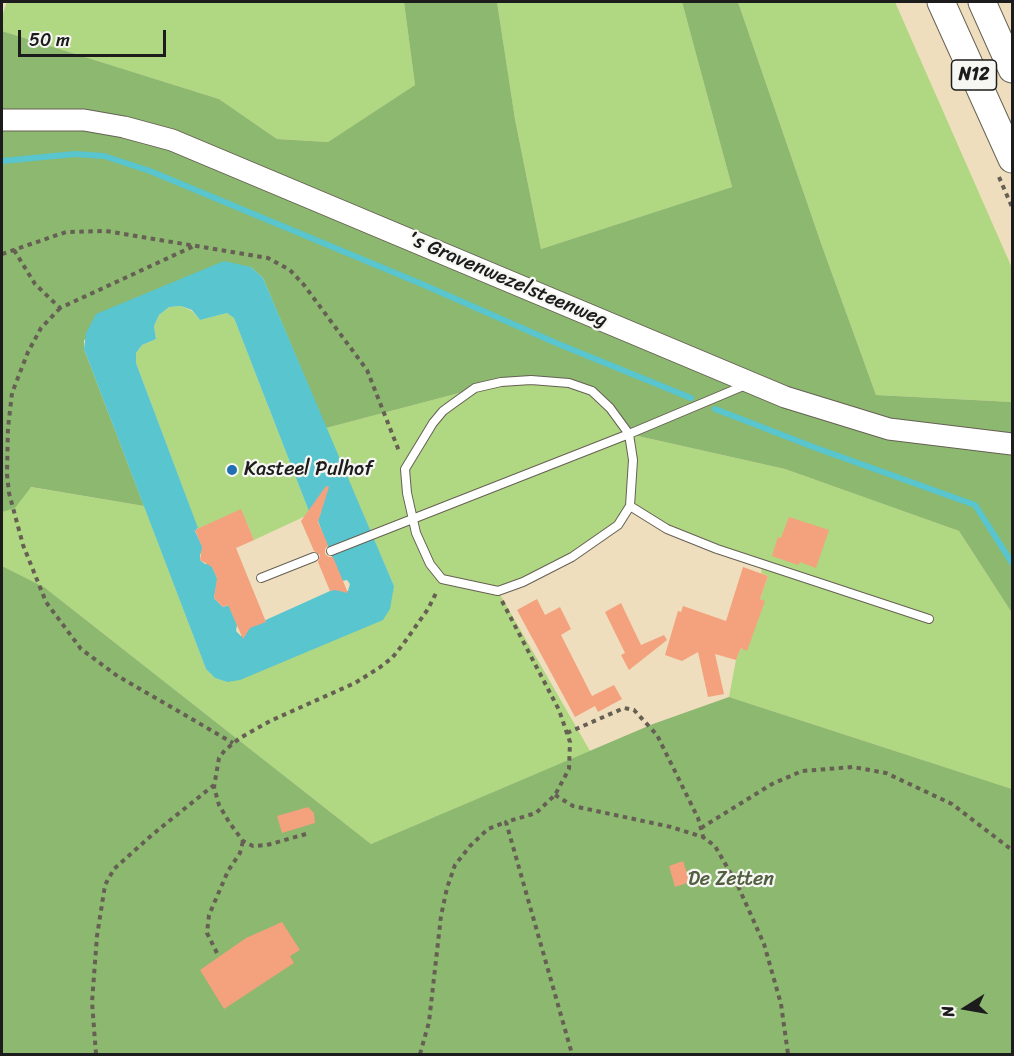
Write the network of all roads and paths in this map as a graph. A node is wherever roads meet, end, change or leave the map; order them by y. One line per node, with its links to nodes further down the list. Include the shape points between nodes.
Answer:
1 (941, 2): 5 (main road, N12)
2 (982, 2): 3 (main road, N12)
3 (1012, 69)
4 (2, 120): 10 (street, 's Gravenwezelsteenweg, via 84,120 172,140)
5 (1012, 159)
6 (195, 246): 7 (path, via 106,231 66,232); 9 (path); 13 (path, via 268,258 290,270 367,370)
7 (14, 249): 8 (path); 9 (path, via 35,284)
8 (2, 254)
9 (60, 308): 23 (path, via 41,328 12,393 7,474 23,545 46,602 81,649 116,675)
10 (752, 383): 11 (lane); 12 (street, 's Gravenwezelsteenweg, via 889,429)
11 (629, 434): 13 (lane, via 592,392 570,383 501,382 475,388 443,411); 14 (lane, via 633,460); 15 (lane)
12 (1012, 444)
13 (405, 469): 15 (lane)
14 (630, 506): 20 (lane, via 618,525 572,557); 21 (lane, via 667,529 717,549)
15 (411, 518): 16 (lane); 19 (lane, via 425,555)
16 (331, 551)
17 (314, 557): 18 (lane)
18 (261, 578)
19 (442, 579): 20 (lane); 23 (path, via 428,609 392,658 356,683 270,721)
20 (498, 591): 22 (path)
21 (929, 619)
22 (567, 733): 25 (path, via 569,769); 27 (path, via 624,708 634,710 657,735)
23 (232, 743): 24 (path, via 219,758)
24 (214, 785): 30 (path, via 219,805); 33 (path, via 114,869 105,885 92,1002)
25 (555, 795): 26 (path, via 536,813); 29 (path, via 573,806)
26 (506, 822): 34 (path, via 488,829 455,865 441,916 429,1022); 35 (path)
27 (701, 828): 29 (path); 31 (path, via 772,784 802,771 853,767 886,773 952,804)
28 (306, 834): 30 (path, via 267,845 253,846)
29 (703, 837): 36 (path, via 715,846 729,869 764,944 781,1004)
30 (243, 841): 32 (path, via 209,915 207,933)
31 (1012, 850)
32 (217, 953)
33 (96, 1054)
34 (420, 1054)
35 (572, 1054)
36 (788, 1054)

